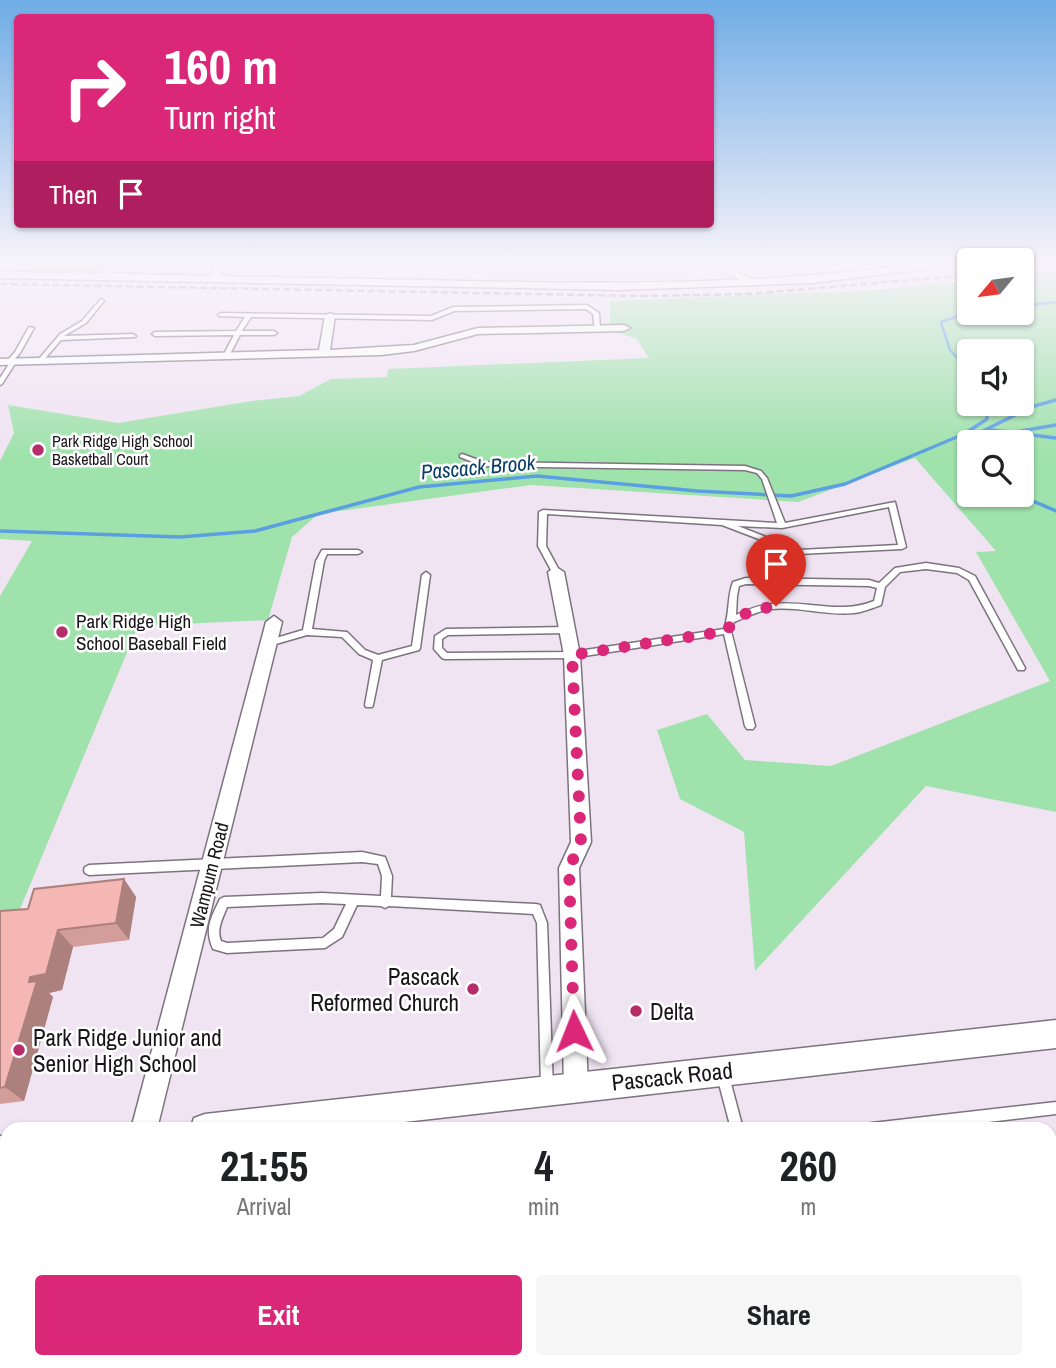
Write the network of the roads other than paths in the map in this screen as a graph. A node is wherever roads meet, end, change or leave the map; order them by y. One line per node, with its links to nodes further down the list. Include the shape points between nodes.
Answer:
1 (77, 327): 11 (lane)
2 (242, 327): 7 (lane)
3 (328, 327): 12 (street)
4 (31, 328): 15 (lane, via 17,354)
5 (624, 328): 6 (street)
6 (598, 329): 12 (street, via 478,331 397,351)
7 (238, 333): 8 (lane); 9 (lane); 13 (lane)
8 (274, 333)
9 (155, 334)
10 (133, 336): 11 (lane)
11 (60, 338): 14 (lane)
12 (324, 354): 13 (street)
13 (226, 356): 14 (street)
14 (40, 361): 15 (street)
15 (7, 362): 16 (lane)
16 (0, 383)
17 (462, 456): 19 (lane, via 494,465 746,468 759,472)
18 (722, 522): 19 (lane); 19 (lane, via 798,552 902,547 892,504); 21 (lane, via 543,512 542,546)
19 (782, 526)
20 (358, 552): 28 (lane, via 325,552)
21 (556, 572): 26 (street)
22 (426, 575): 31 (lane, via 416,648)
23 (881, 586): 24 (lane, via 878,603 867,609 817,611 776,606); 24 (lane, via 736,584); 32 (lane, via 898,570 909,567 949,567 972,578)
24 (733, 620): 27 (lane)
25 (275, 622): 29 (street, Wampum Road)
26 (568, 630): 30 (street); 30 (lane, via 446,632 438,638 439,653)
27 (727, 631): 30 (lane); 34 (lane)
28 (307, 632): 29 (lane); 31 (lane, via 344,634 351,644)
29 (269, 643): 35 (street, Wampum Road)
30 (572, 655): 43 (street, via 581,842 569,868)
31 (378, 658): 33 (lane)
32 (1021, 668)
33 (369, 705)
34 (750, 726)
35 (212, 865): 36 (lane); 39 (lane, via 362,857 382,860 388,880); 40 (street, Wampum Road)
36 (89, 870)
37 (354, 900): 38 (lane); 38 (lane, via 331,941 227,948 217,945 214,935); 39 (lane)
38 (224, 902): 40 (lane)
39 (385, 903): 43 (lane, via 536,909 542,923)
40 (202, 904): 46 (street, Wampum Road)
41 (1056, 1034): 42 (street, Pascack Road)
42 (722, 1070): 43 (street, Pascack Road); 48 (lane)
43 (561, 1088): 45 (street, Pascack Road)
44 (1056, 1108): 49 (lane)
45 (360, 1120): 47 (street, Pascack Road)
46 (146, 1122)
47 (325, 1122)
48 (735, 1122)
49 (933, 1122)

